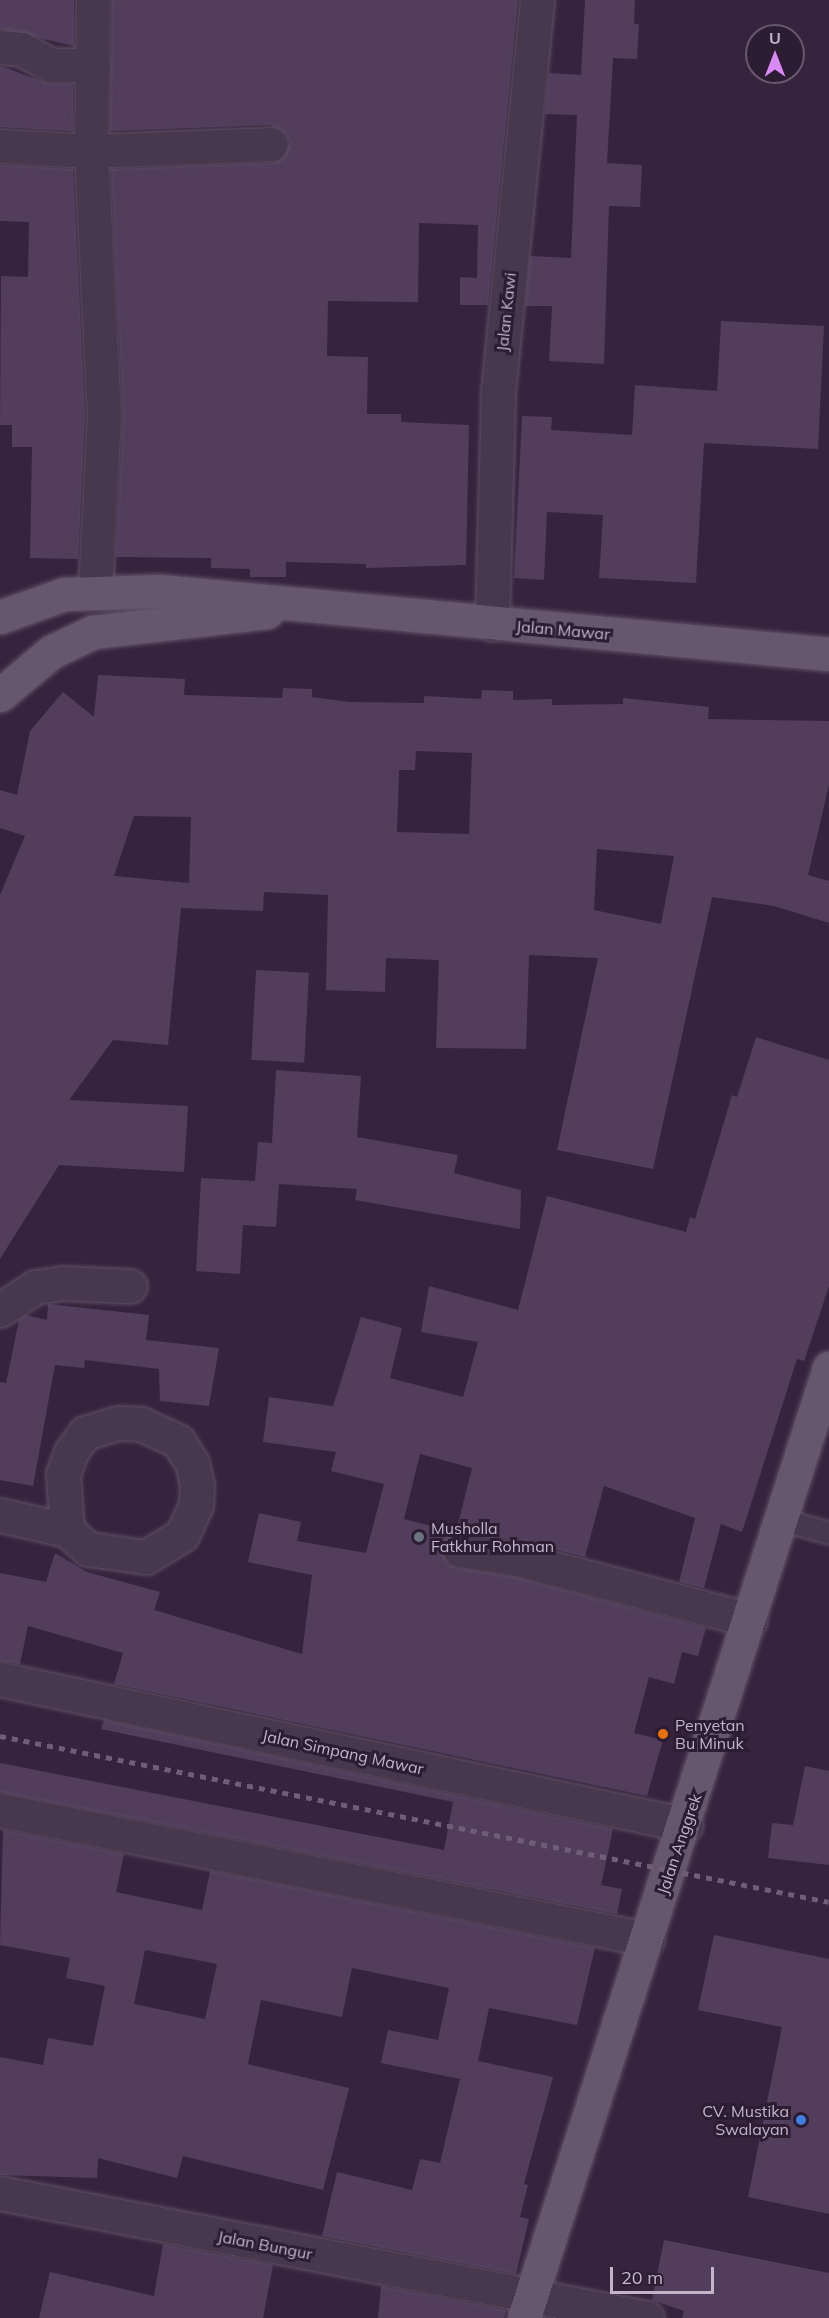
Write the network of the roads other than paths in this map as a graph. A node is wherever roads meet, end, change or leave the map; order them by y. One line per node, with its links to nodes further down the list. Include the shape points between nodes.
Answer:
1 (93, 0): 4 (street)
2 (537, 0): 11 (street, Jalan Kawi, via 498,392)
3 (0, 47): 4 (street, via 21,49 51,65)
4 (93, 65): 7 (street)
5 (271, 144): 7 (street)
6 (0, 146): 7 (street)
7 (91, 151): 8 (street, via 104,414)
8 (95, 592): 9 (main road, Jalan Mawar, via 216,594); 10 (main road, Jalan Mawar, via 24,605)
9 (296, 608): 11 (main road, Jalan Mawar); 13 (main road, Jalan Mawar, via 93,632 51,652)
10 (0, 617)
11 (492, 624): 12 (main road, Jalan Mawar)
12 (829, 654)
13 (0, 695)
14 (130, 1286): 15 (street, via 62,1283 35,1287)
15 (0, 1310)
16 (829, 1368): 18 (main road, Jalan Anggrek)
17 (0, 1515): 19 (street)
18 (783, 1520): 20 (lane); 22 (main road, Jalan Anggrek)
19 (67, 1530): 19 (street, via 63,1474 85,1433 118,1423 141,1424 178,1442 192,1463 196,1505 182,1535 166,1549 125,1558 88,1549)
20 (829, 1533)
21 (460, 1550): 22 (street, via 518,1559)
22 (750, 1620): 25 (main road, Jalan Anggrek)
23 (0, 1679): 25 (street, Jalan Simpang Mawar)
24 (0, 1810): 26 (street)
25 (686, 1825): 26 (main road, Jalan Anggrek)
26 (647, 1939): 28 (main road, Jalan Anggrek)
27 (0, 2193): 28 (street, Jalan Bungur)
28 (527, 2308): 29 (street, Jalan Bungur)
29 (647, 2318)

